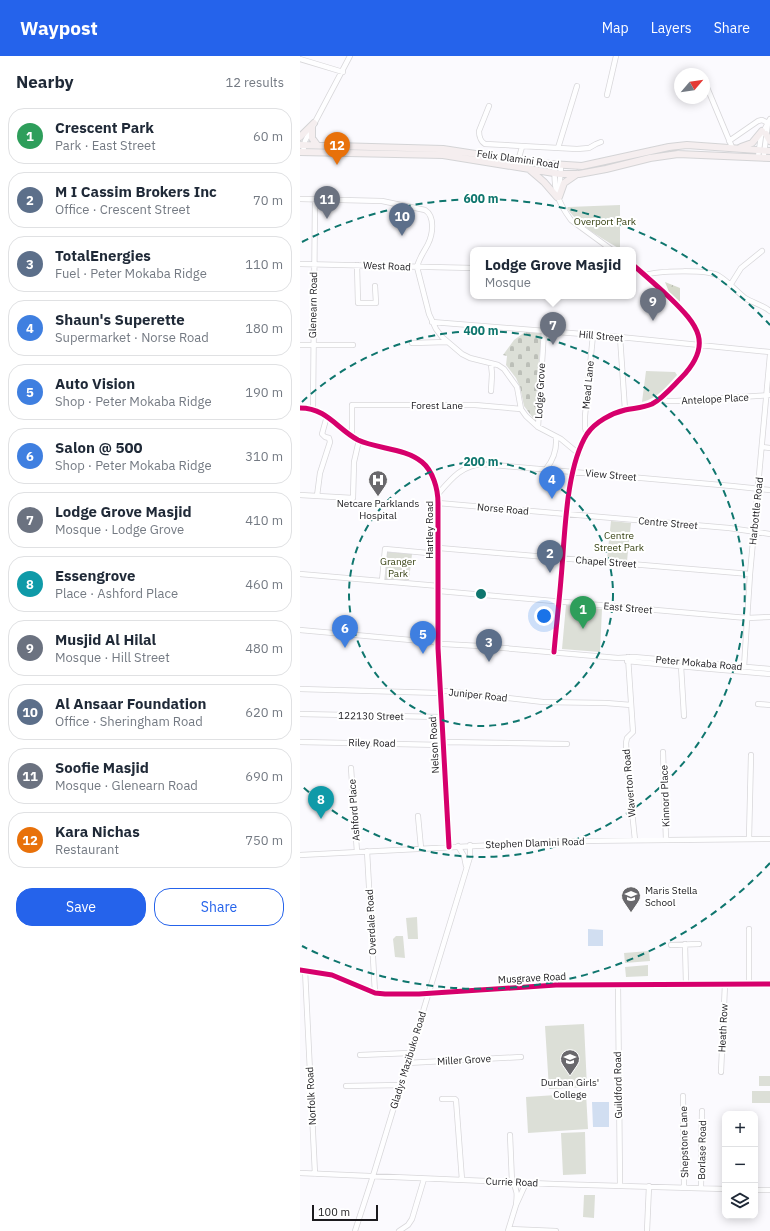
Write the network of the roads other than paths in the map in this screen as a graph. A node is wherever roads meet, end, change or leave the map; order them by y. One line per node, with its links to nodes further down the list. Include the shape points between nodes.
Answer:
1 (350, 56): 4 (street)
2 (616, 56): 6 (street)
3 (300, 59): 4 (street)
4 (343, 72): 10 (street)
5 (578, 86): 19 (street)
6 (607, 95)
7 (710, 95): 13 (street)
8 (489, 106): 18 (street, via 479,131 482,142 488,145)
9 (769, 121): 11 (street); 13 (street, via 758,121)
10 (313, 126): 12 (main road); 16 (street); 17 (main road, via 312,137)
11 (764, 132): 14 (main road); 20 (main road, via 745,146); 22 (street)
12 (300, 137)
13 (729, 141): 20 (street)
14 (770, 141)
15 (601, 142): 19 (street, via 587,149)
16 (302, 145): 17 (main road, Felix Dlamini Road); 21 (street)
17 (317, 145): 23 (main road, Felix Dlamini Road, via 443,149)
18 (522, 147): 19 (street); 23 (street)
19 (558, 148)
20 (734, 148): 22 (main road, Felix Dlamini Road); 24 (main road, Felix Dlamini Road, via 687,145 582,166)
21 (302, 152): 25 (main road, Felix Dlamini Road, via 443,155)
22 (765, 155): 27 (main road, Felix Dlamini Road, via 678,154)
23 (518, 160): 24 (main road, Felix Dlamini Road)
24 (558, 166): 26 (street)
25 (530, 170): 26 (main road, Felix Dlamini Road); 28 (main road)
26 (557, 174): 27 (main road, Felix Dlamini Road); 28 (street)
27 (579, 174): 28 (main road, via 564,183)
28 (558, 197): 31 (street, via 571,220)
29 (300, 199): 30 (street)
30 (315, 200): 34 (street, Glenearn Road); 36 (street, via 382,201 429,212 432,218 430,237)
31 (608, 247)
32 (762, 251): 40 (street, via 741,268)
33 (300, 264): 34 (street, West Road)
34 (314, 265): 35 (street, West Road); 50 (street, Glenearn Road)
35 (357, 265): 36 (street, West Road); 41 (street, via 358,303 376,303)
36 (418, 267): 37 (street, West Road); 43 (street)
37 (470, 268)
38 (638, 269): 39 (street)
39 (645, 275): 40 (street, via 657,272 711,273); 52 (street, via 692,321 698,333)
40 (731, 284): 42 (street, via 746,298)
41 (375, 286)
42 (770, 311)
43 (432, 322): 44 (street, Hill Street); 47 (street)
44 (544, 331): 45 (street, Hill Street); 64 (street, Lodge Grove)
45 (593, 335): 46 (street, Hill Street); 65 (street, Mead Lane, via 585,416)
46 (620, 337): 52 (street, Hill Street); 62 (street)
47 (447, 342): 48 (street); 55 (street, via 470,358)
48 (412, 343)
49 (300, 345): 50 (street)
50 (313, 345): 51 (street); 61 (street, Glenearn Road)
51 (353, 345)
52 (699, 345): 53 (street, Hill Street); 58 (street, via 692,366)
53 (770, 352)
54 (770, 355): 57 (street, Harbottle Road)
55 (491, 364): 56 (street); 60 (street, via 504,369 514,381)
56 (491, 391)
57 (768, 395): 58 (street, Antelope Place, via 676,401); 69 (street, Harbottle Road)
58 (661, 398): 62 (street, via 644,407)
59 (300, 408): 61 (street, Hartley Road)
60 (521, 409): 64 (street); 66 (street, Forest Lane, via 352,405)
61 (313, 410): 63 (street, Hartley Road)
62 (625, 410): 65 (street, via 605,418)
63 (326, 416): 66 (street, Hartley Road); 78 (street, via 322,434 329,438 330,442 320,473)
64 (538, 427): 67 (street)
65 (587, 434): 71 (street)
66 (352, 436): 68 (street, Hartley Road)
67 (556, 437): 71 (street); 72 (street, via 554,455)
68 (359, 440): 76 (street, Hartley Road, via 421,461 433,478); 78 (street, via 354,462 353,498)
69 (762, 447): 70 (street); 74 (street, Harbottle Road)
70 (770, 448)
71 (579, 454): 73 (street)
72 (546, 469): 73 (street, View Street); 76 (street, View Street, via 477,464 458,473)
73 (572, 472): 74 (street, View Street); 80 (street)
74 (758, 489): 75 (street, View Street); 81 (street, Harbottle Road)
75 (770, 490)
76 (438, 494): 79 (street, Hartley Road)
77 (300, 495): 78 (street)
78 (317, 496)
79 (438, 503): 80 (street, Norse Road); 83 (street, Hartley Road)
80 (567, 514): 81 (street, Centre Street); 85 (street)
81 (754, 531): 82 (street, Centre Street); 87 (street, Harbottle Road)
82 (770, 534)
83 (439, 548): 84 (street, Hartley Road); 85 (street, Chapel Street)
84 (438, 554): 88 (street, via 385,549); 89 (street, Hartley Road)
85 (563, 559): 87 (street, Chapel Street); 90 (street)
86 (300, 574): 88 (street, East Street)
87 (750, 574): 92 (street, Harbottle Road)
88 (382, 581): 89 (street, East Street)
89 (439, 589): 90 (street, East Street); 94 (street, Hartley Road)
90 (559, 602): 92 (street, East Street); 95 (street)
91 (770, 617): 92 (street, East Street)
92 (747, 618): 99 (street, Harbottle Road)
93 (300, 630): 94 (street)
94 (438, 642): 95 (street); 103 (street, Nelson Road)
95 (554, 652): 96 (street)
96 (629, 659): 97 (street, Peter Mokaba Road); 98 (street, Peter Mokaba Road); 105 (street, Waverton Road)
97 (681, 666): 98 (street, Peter Mokaba Road); 108 (street)
98 (712, 667): 99 (street, Peter Mokaba Road); 101 (street, Peter Mokaba Road)
99 (744, 667): 100 (street, Peter Mokaba Road)
100 (770, 669)
101 (770, 674)
102 (300, 689): 103 (street, Juniper Road)
103 (440, 694): 105 (street, Juniper Road, via 448,691 542,702); 109 (street, Nelson Road)
104 (758, 704): 106 (street)
105 (631, 705): 118 (street, Waverton Road, via 633,732 626,743)
106 (770, 705)
107 (300, 714): 109 (street, 122130 Street)
108 (684, 716)
109 (441, 717): 111 (street, Nelson Road)
110 (300, 742): 111 (street, Riley Road)
111 (443, 743): 112 (street, Riley Road); 123 (street, Nelson Road)
112 (567, 744)
113 (663, 752): 119 (street, Kinnord Place)
114 (751, 755): 117 (street)
115 (351, 768): 126 (street, Ashford Place)
116 (418, 816): 124 (street)
117 (749, 839): 119 (street, Stephen Dlamini Road); 120 (street, Stephen Dlamini Road)
118 (635, 840): 119 (street, Stephen Dlamini Road); 121 (street, Stephen Dlamini Road)
119 (666, 840)
120 (770, 840)
121 (470, 845): 122 (street, Stephen Dlamini Road); 128 (street, Gladys Mazibuko Road)
122 (458, 846): 123 (street, Stephen Dlamini Road); 128 (street)
123 (449, 847): 124 (street, Stephen Dlamini Road)
124 (421, 848): 125 (street, Stephen Dlamini Road)
125 (367, 851): 126 (street, Stephen Dlamini Road); 139 (street, Overdale Road)
126 (356, 852): 127 (street, Stephen Dlamini Road)
127 (300, 855)
128 (466, 866): 140 (street, Gladys Mazibuko Road)
129 (749, 929): 137 (street)
130 (685, 944): 131 (street); 132 (street); 135 (street)
131 (699, 944)
132 (671, 945)
133 (303, 970): 139 (street, Musgrave Road, via 332,975); 153 (street, Norfolk Road)
134 (618, 984): 135 (street, Musgrave Road); 140 (street, Musgrave Road); 159 (street, Guildford Road)
135 (686, 984): 136 (street, Musgrave Road)
136 (725, 984): 137 (street, Musgrave Road); 145 (street, Heath Row)
137 (749, 984): 138 (street, Musgrave Road)
138 (770, 984)
139 (375, 993): 140 (street, Musgrave Road)
140 (428, 993): 141 (street, Gladys Mazibuko Road)
141 (410, 1053): 142 (street); 144 (street, Gladys Mazibuko Road)
142 (360, 1056)
143 (521, 1057): 144 (street, Miller Grove)
144 (407, 1063): 146 (street, Gladys Mazibuko Road)
145 (721, 1072)
146 (401, 1084): 147 (street); 154 (street, Gladys Mazibuko Road)
147 (346, 1086)
148 (683, 1096): 161 (street, Shepstone Lane)
149 (442, 1100): 156 (street, via 456,1100)
150 (702, 1111): 162 (street, Borlase Road)
151 (510, 1135): 157 (street)
152 (300, 1173): 153 (street, Currie Road)
153 (315, 1174): 154 (street, Currie Road)
154 (373, 1176): 155 (street, Currie Road); 168 (street, Gladys Mazibuko Road)
155 (424, 1179): 156 (street, Currie Road); 169 (street, via 412,1219)
156 (462, 1180): 157 (street, Currie Road)
157 (512, 1182): 158 (street, Currie Road); 166 (street, via 516,1188)
158 (526, 1183): 159 (street, Currie Road); 166 (street)
159 (620, 1185): 160 (street, Currie Road)
160 (649, 1186): 161 (street, Currie Road); 171 (street)
161 (684, 1187): 162 (street, Currie Road)
162 (701, 1188): 163 (street, Currie Road)
163 (722, 1189)
164 (758, 1190): 165 (street)
165 (770, 1190)
166 (516, 1205): 167 (street)
167 (508, 1230): 170 (street)
168 (355, 1231)
169 (399, 1231)
170 (556, 1231)
171 (647, 1231)

